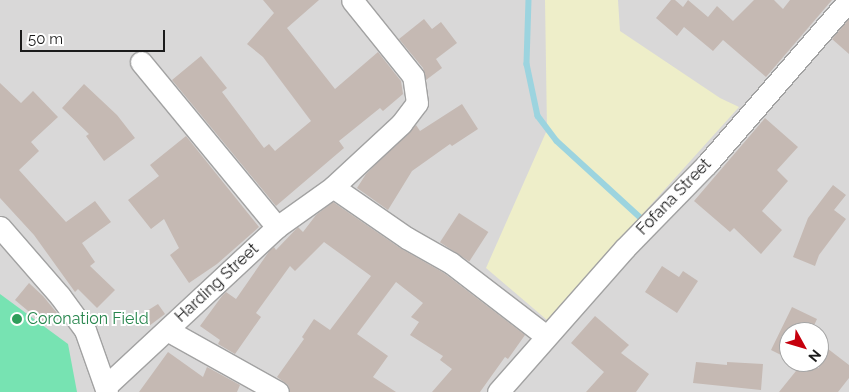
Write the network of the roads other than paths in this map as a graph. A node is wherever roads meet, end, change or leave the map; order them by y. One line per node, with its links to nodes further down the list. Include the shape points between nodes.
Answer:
1 (352, 0): 4 (street, Harding Street, via 413,76 417,103 401,124)
2 (849, 0): 8 (street, Fofana Street, via 707,164)
3 (141, 62): 6 (street)
4 (334, 187): 6 (street, Harding Street); 8 (street, via 407,238 451,263)
5 (0, 226): 9 (street, via 60,296 84,330)
6 (277, 227): 7 (street, Harding Street)
7 (167, 330): 9 (street, Harding Street); 10 (street)
8 (546, 336): 11 (street, Fofana Street)
9 (107, 389)
10 (278, 392)
11 (498, 392)

